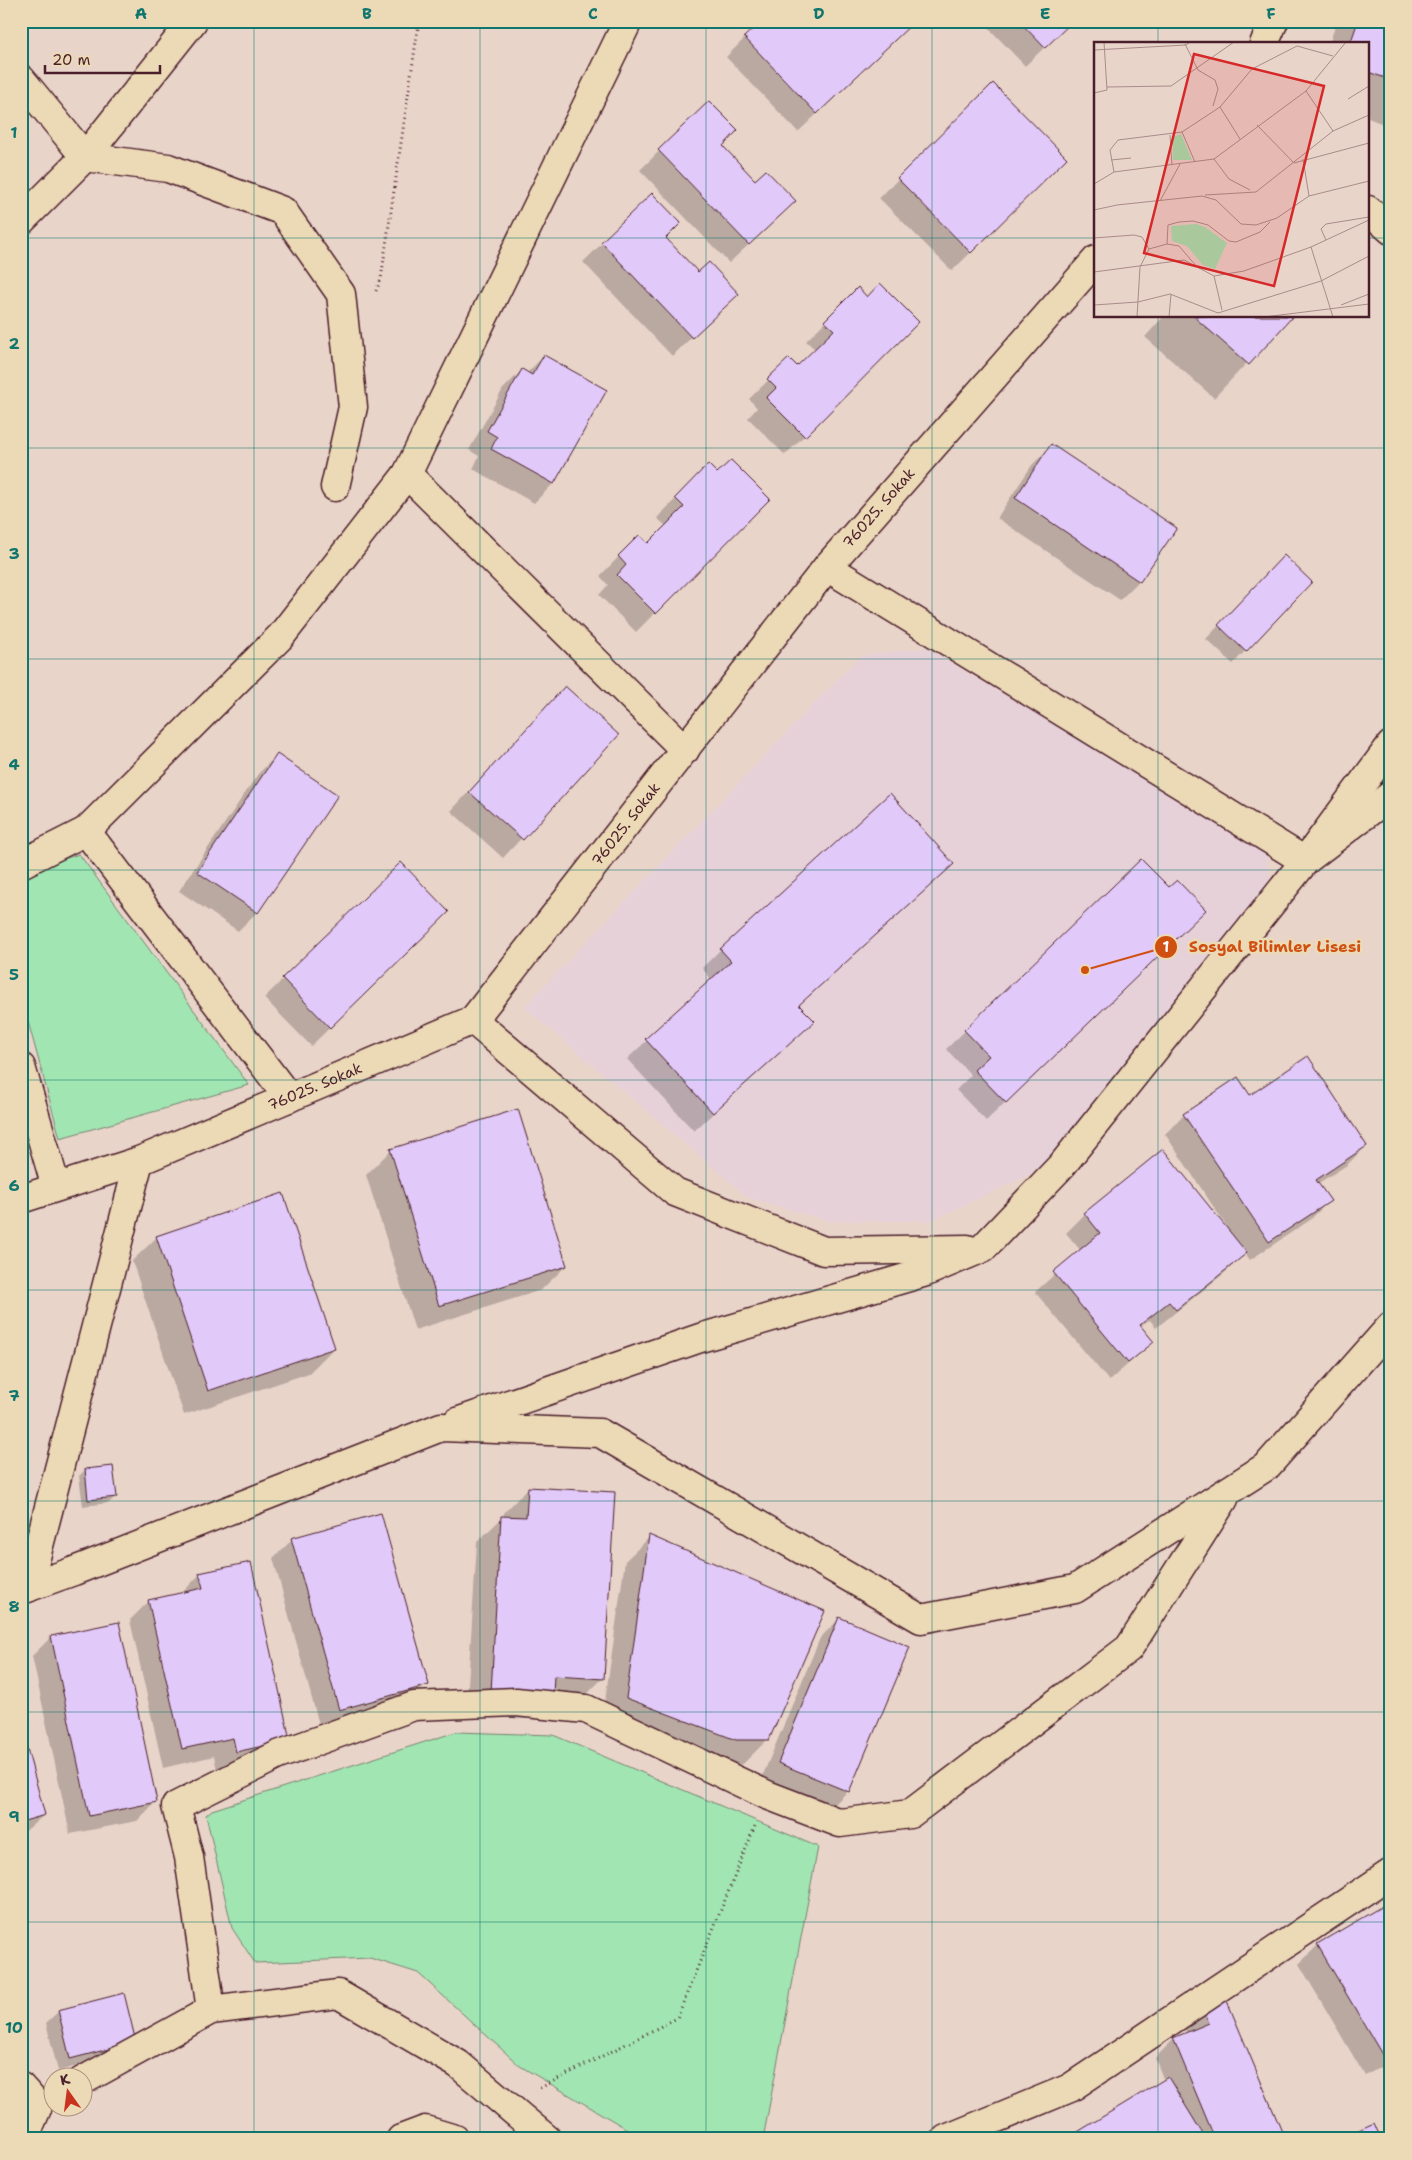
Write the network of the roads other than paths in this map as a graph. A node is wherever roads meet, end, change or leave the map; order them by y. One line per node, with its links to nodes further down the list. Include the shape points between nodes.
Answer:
1 (193, 21): 6 (street)
2 (628, 21): 11 (street)
3 (1274, 21): 4 (street)
4 (1265, 42)
5 (21, 79): 6 (street)
6 (85, 157): 8 (street); 12 (street, via 168,168 283,211 341,294 353,408)
7 (1370, 212): 9 (street)
8 (21, 221)
9 (1391, 230)
10 (1094, 262): 13 (street, 76025. Sokak)
11 (407, 474): 15 (street); 17 (street, via 281,636)
12 (335, 487)
13 (826, 567): 15 (street, 76025. Sokak); 18 (street)
14 (1391, 745): 18 (street)
15 (686, 750): 20 (street, 76025. Sokak)
16 (1388, 803): 18 (street)
17 (86, 831): 19 (street); 22 (street)
18 (1305, 861): 26 (street, via 1063,1164)
19 (21, 864)
20 (474, 1020): 22 (street, 76025. Sokak); 26 (street, via 675,1192 824,1251)
21 (21, 1067): 24 (street)
22 (289, 1098): 23 (street, 76025. Sokak)
23 (139, 1161): 24 (street, 76025. Sokak); 30 (street)
24 (56, 1187): 25 (street, 76025. Sokak)
25 (21, 1199)
26 (983, 1248): 28 (street, via 926,1272 700,1338)
27 (1391, 1326): 29 (street, via 1267,1466)
28 (441, 1427): 29 (street, via 600,1433 921,1619 1076,1589); 30 (street)
29 (1228, 1492): 32 (street, via 1128,1648 910,1814 840,1823 767,1795 586,1709 516,1702 414,1706 278,1755 176,1806 189,1857)
30 (24, 1589)
31 (1391, 1873): 39 (street, via 1070,2088)
32 (211, 2010): 33 (street); 38 (street, via 338,1994 458,2064)
33 (92, 2075)
34 (37, 2097): 35 (street)
35 (24, 2139)
36 (401, 2139): 37 (street, via 425,2130)
37 (455, 2139)
38 (547, 2139)
39 (946, 2139)

